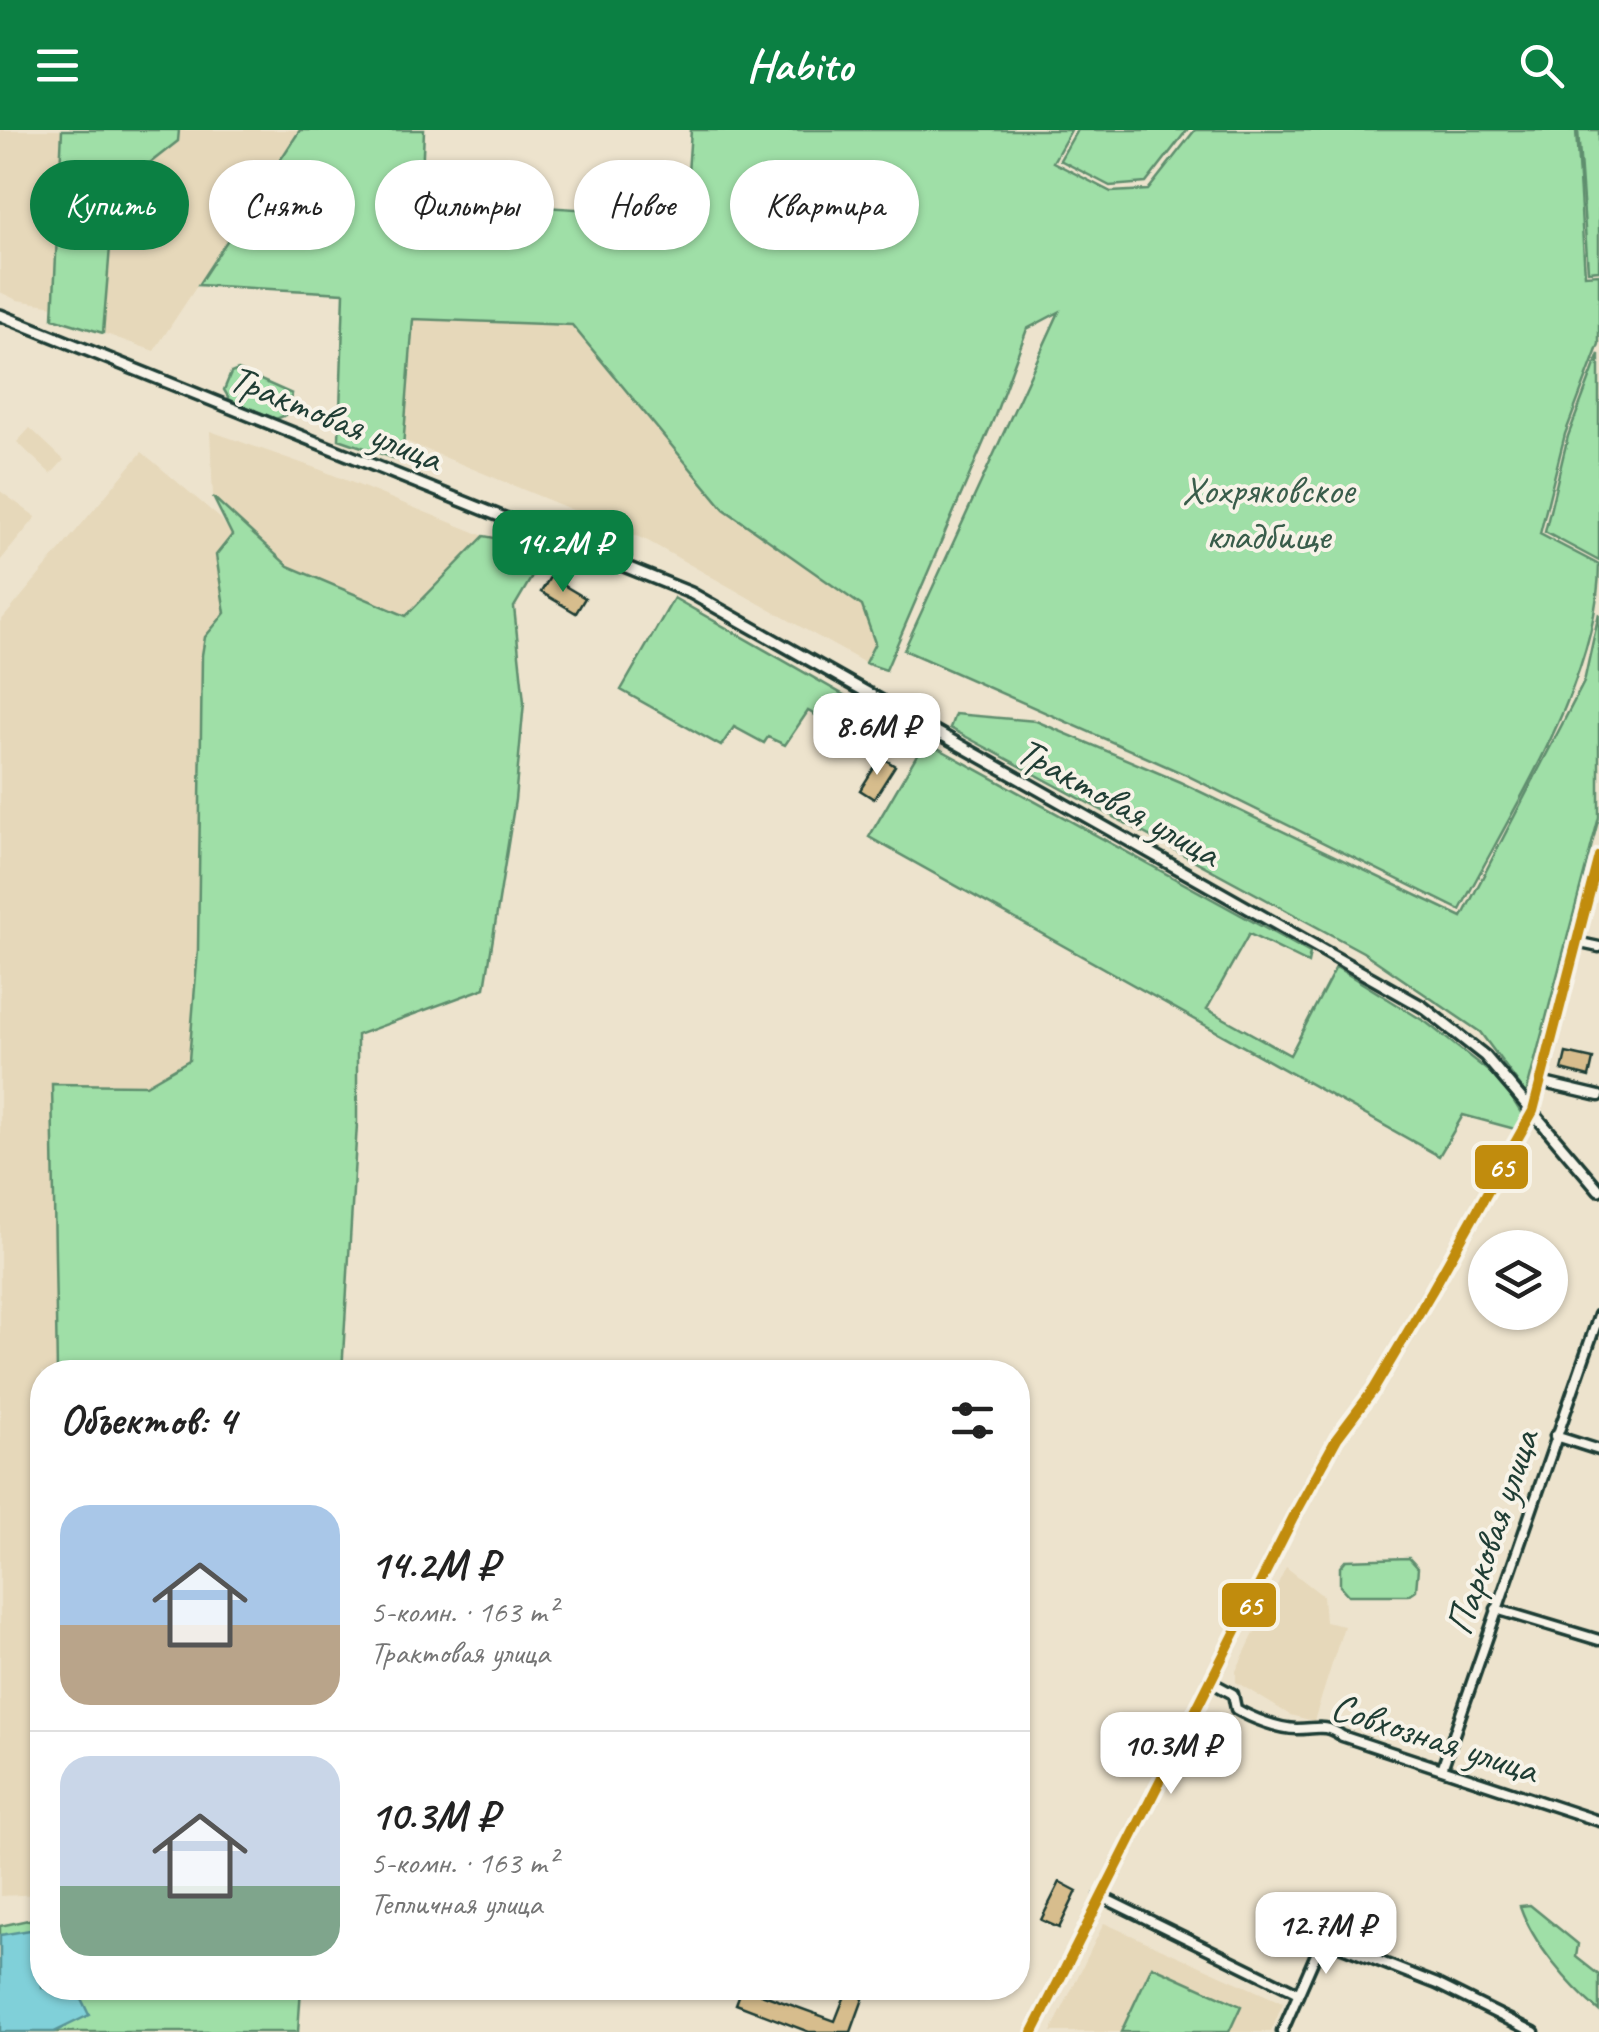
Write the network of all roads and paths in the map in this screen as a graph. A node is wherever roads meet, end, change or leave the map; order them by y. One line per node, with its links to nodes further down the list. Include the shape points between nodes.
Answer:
1 (0, 314): 7 (street, Трактовая улица, via 691,593 1422,1007 1485,1056)
2 (1599, 856): 3 (street)
3 (1576, 942): 4 (street); 5 (street)
4 (1599, 947)
5 (1540, 1082): 6 (street); 7 (street)
6 (1599, 1096)
7 (1533, 1111): 8 (street, Трактовая улица); 14 (street, via 1393,1356 1337,1438)
8 (1599, 1190)
9 (1599, 1315): 10 (street, Парковая улица)
10 (1555, 1436): 11 (street); 12 (street, Парковая улица)
11 (1599, 1450)
12 (1496, 1609): 13 (street); 15 (street, Парковая улица)
13 (1599, 1640)
14 (1209, 1681): 15 (street, Совхозная улица, via 1233,1694 1236,1709 1247,1716 1297,1729 1323,1725); 17 (street)
15 (1442, 1769): 16 (street, Совхозная улица)
16 (1599, 1821)
17 (1100, 1896): 18 (street); 19 (street)
18 (1298, 1993): 20 (street); 21 (street, via 1320,1945 1332,1944 1438,1984)
19 (1033, 2032)
20 (1282, 2032)
21 (1534, 2032)

